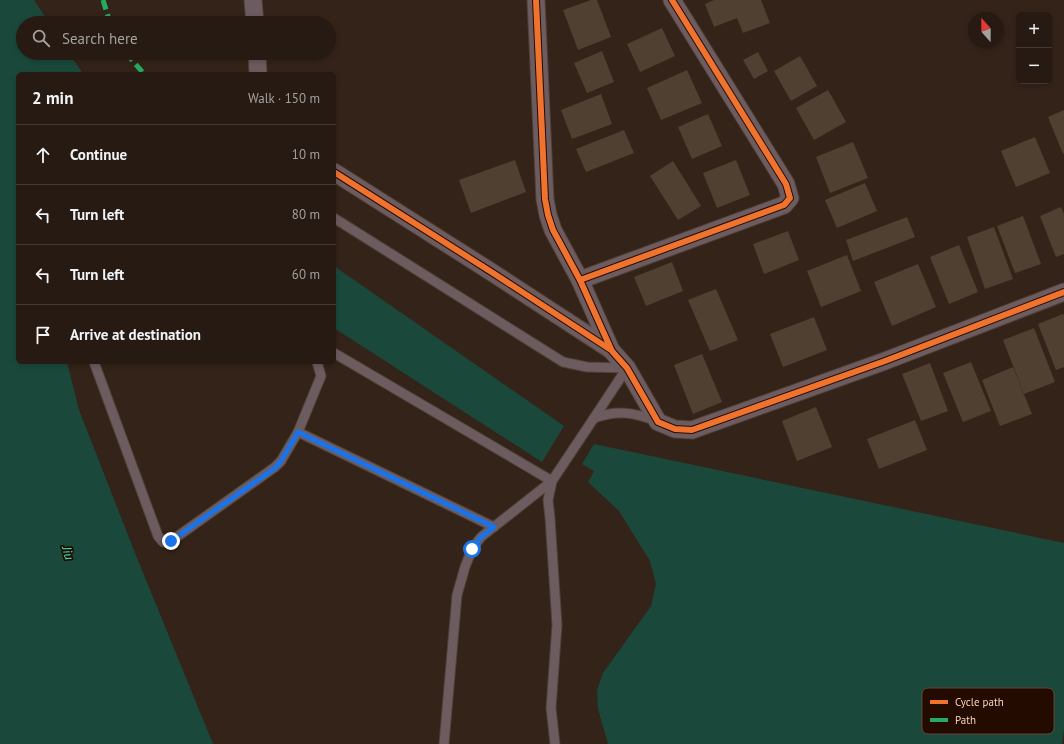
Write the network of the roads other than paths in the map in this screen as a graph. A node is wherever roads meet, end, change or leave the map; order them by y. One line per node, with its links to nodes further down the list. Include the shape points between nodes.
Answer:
1 (253, 0): 4 (street)
2 (536, 0): 9 (street, via 545,199 553,230)
3 (672, 0): 9 (street, via 786,184 790,198 784,205)
4 (254, 16)
5 (257, 60): 6 (street)
6 (258, 72)
7 (336, 173): 11 (street)
8 (336, 219): 15 (lane, via 563,362 587,367)
9 (580, 280): 11 (street)
10 (1064, 292): 17 (street, via 885,361 692,430 675,429)
11 (611, 350): 15 (street)
12 (336, 354): 19 (lane)
13 (95, 364): 18 (lane, via 158,536 163,542 171,541 275,468)
14 (318, 364): 18 (lane, via 321,376)
15 (627, 368): 16 (lane); 17 (street)
16 (594, 418): 17 (lane, via 622,412 641,415); 19 (lane)
17 (658, 422)
18 (298, 432): 20 (lane)
19 (552, 481): 20 (lane); 22 (lane, via 548,500 557,625 551,708)
20 (494, 527): 21 (lane, via 481,537 472,549 457,595)
21 (444, 744)
22 (555, 744)

